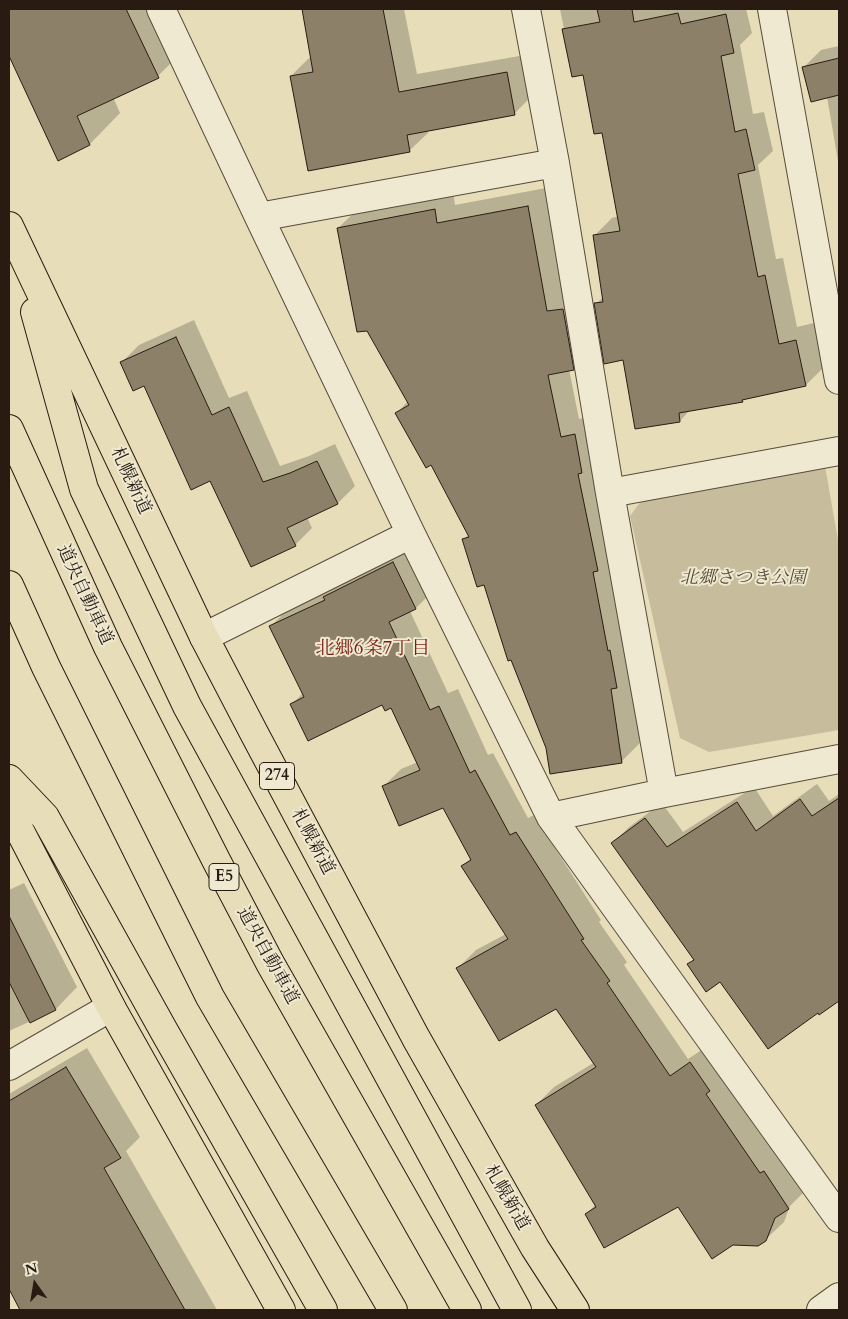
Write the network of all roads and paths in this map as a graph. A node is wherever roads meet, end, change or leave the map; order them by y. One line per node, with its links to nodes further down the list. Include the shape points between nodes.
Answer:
1 (162, 9): 5 (street)
2 (526, 9): 4 (street)
3 (772, 9): 7 (street)
4 (555, 163): 5 (street); 10 (street)
5 (259, 216): 11 (street)
6 (13, 234): 13 (highway, 札幌新道 / 274); 27 (highway, via 84,489 187,706)
7 (839, 380)
8 (9, 429): 26 (highway, 道央自動車道 / E5, via 108,647 216,860 275,972)
9 (839, 451): 10 (street)
10 (610, 493): 16 (street)
11 (411, 534): 13 (street); 18 (street)
12 (9, 585): 25 (highway, via 46,667 210,997)
13 (204, 637): 28 (highway, 札幌新道 / 274, via 416,1038 535,1248)
14 (839, 759): 16 (street)
15 (9, 779): 24 (highway, via 45,816)
16 (664, 792): 18 (street)
17 (9, 810): 19 (highway)
18 (551, 817): 21 (street)
19 (111, 1007): 20 (street); 23 (highway)
20 (9, 1066)
21 (839, 1218)
22 (839, 1297): 29 (street)
23 (281, 1310)
24 (323, 1310)
25 (393, 1310)
26 (467, 1310)
27 (517, 1310)
28 (575, 1310)
29 (821, 1310)

